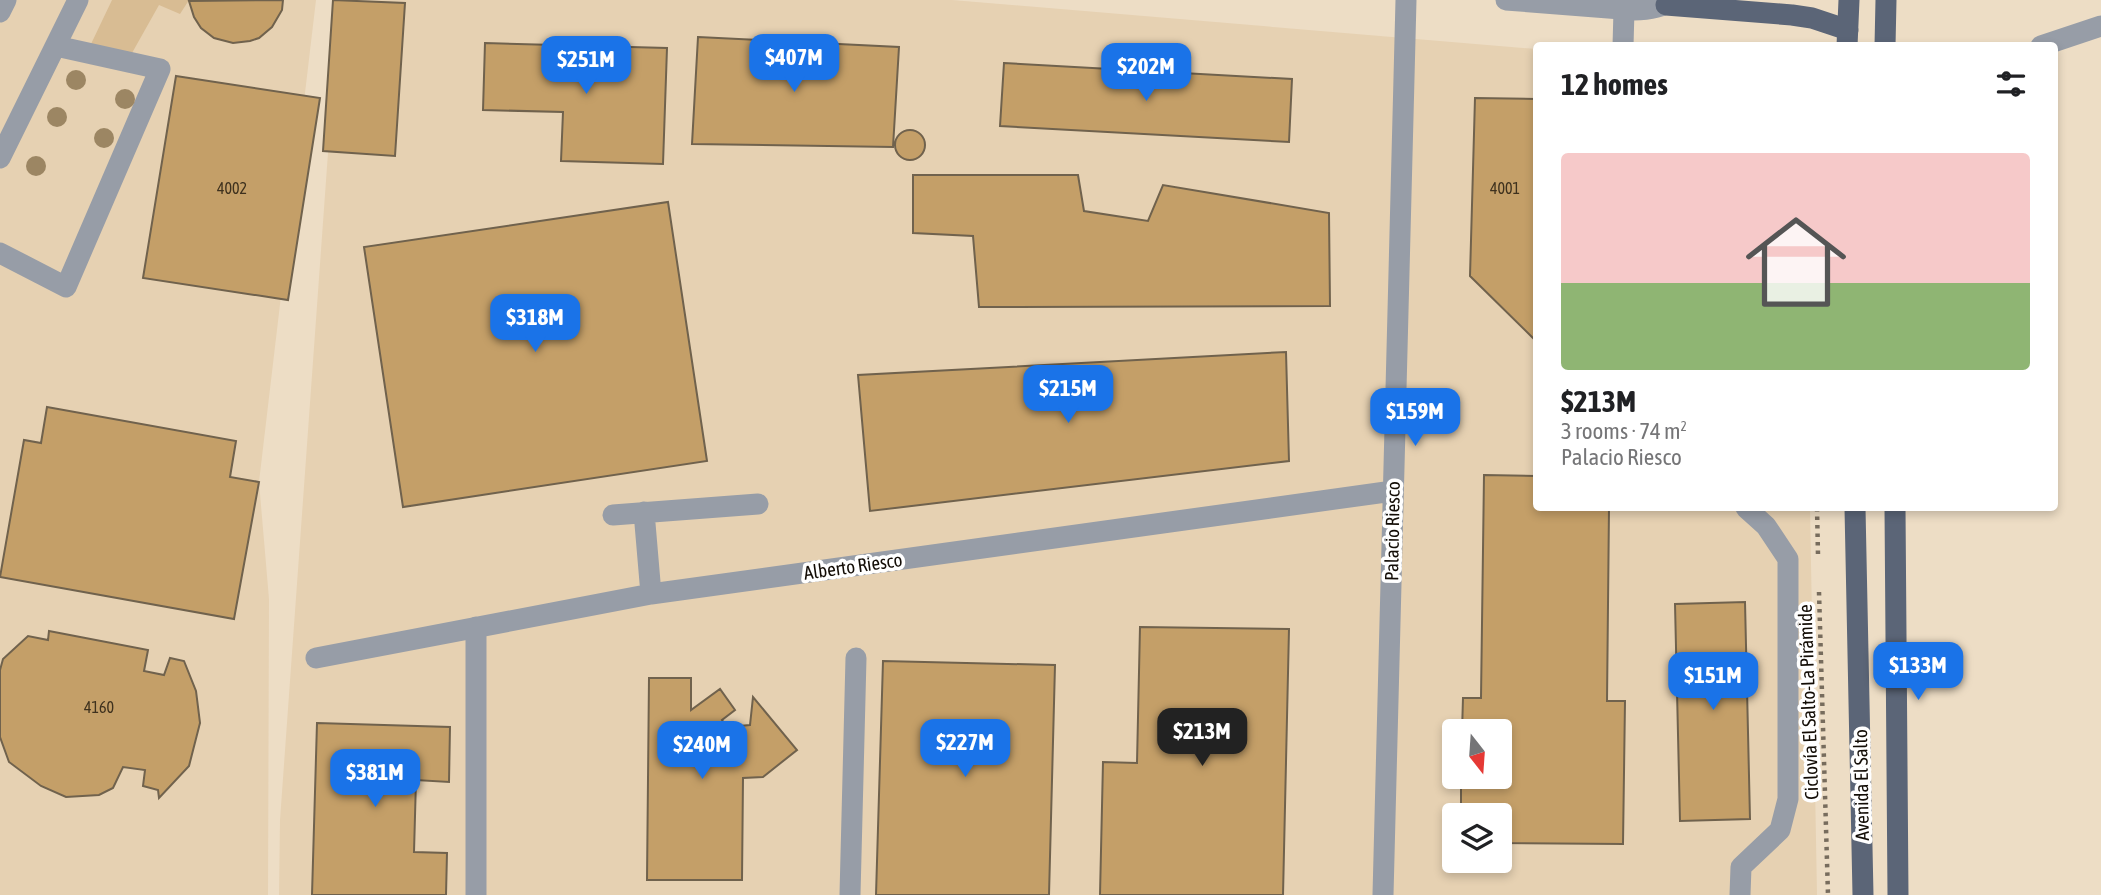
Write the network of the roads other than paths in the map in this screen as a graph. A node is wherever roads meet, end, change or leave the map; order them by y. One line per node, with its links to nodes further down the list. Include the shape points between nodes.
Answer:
1 (6, 0): 9 (street)
2 (78, 0): 15 (street)
3 (1406, 0): 18 (street, Palacio Riesco)
4 (1506, 0): 8 (street)
5 (1849, 0): 11 (main road)
6 (1886, 0): 13 (main road)
7 (1669, 2): 8 (street, via 1648,10); 11 (main road, via 1812,18)
8 (1624, 10): 12 (street)
9 (0, 12)
10 (2101, 26): 14 (street)
11 (1847, 38)
12 (1623, 42)
13 (1885, 42)
14 (2053, 42)
15 (56, 46): 16 (street); 17 (street, via 160,69 66,287)
16 (0, 158)
17 (0, 253)
18 (1393, 491): 25 (street, Alberto Riesco); 31 (street, Palacio Riesco)
19 (758, 504): 23 (street)
20 (1749, 511): 32 (street, via 1766,526 1788,559 1788,799 1780,830 1741,867)
21 (1855, 511): 33 (main road, Avenida El Salto)
22 (1895, 511): 34 (main road, Avenida El Salto)
23 (643, 512): 24 (street); 25 (street)
24 (613, 515)
25 (651, 594): 26 (street, Alberto Riesco)
26 (476, 627): 27 (street, Alberto Riesco); 29 (street)
27 (316, 658)
28 (856, 658): 30 (street)
29 (476, 895)
30 (850, 895)
31 (1383, 895)
32 (1740, 895)
33 (1863, 895)
34 (1898, 895)

